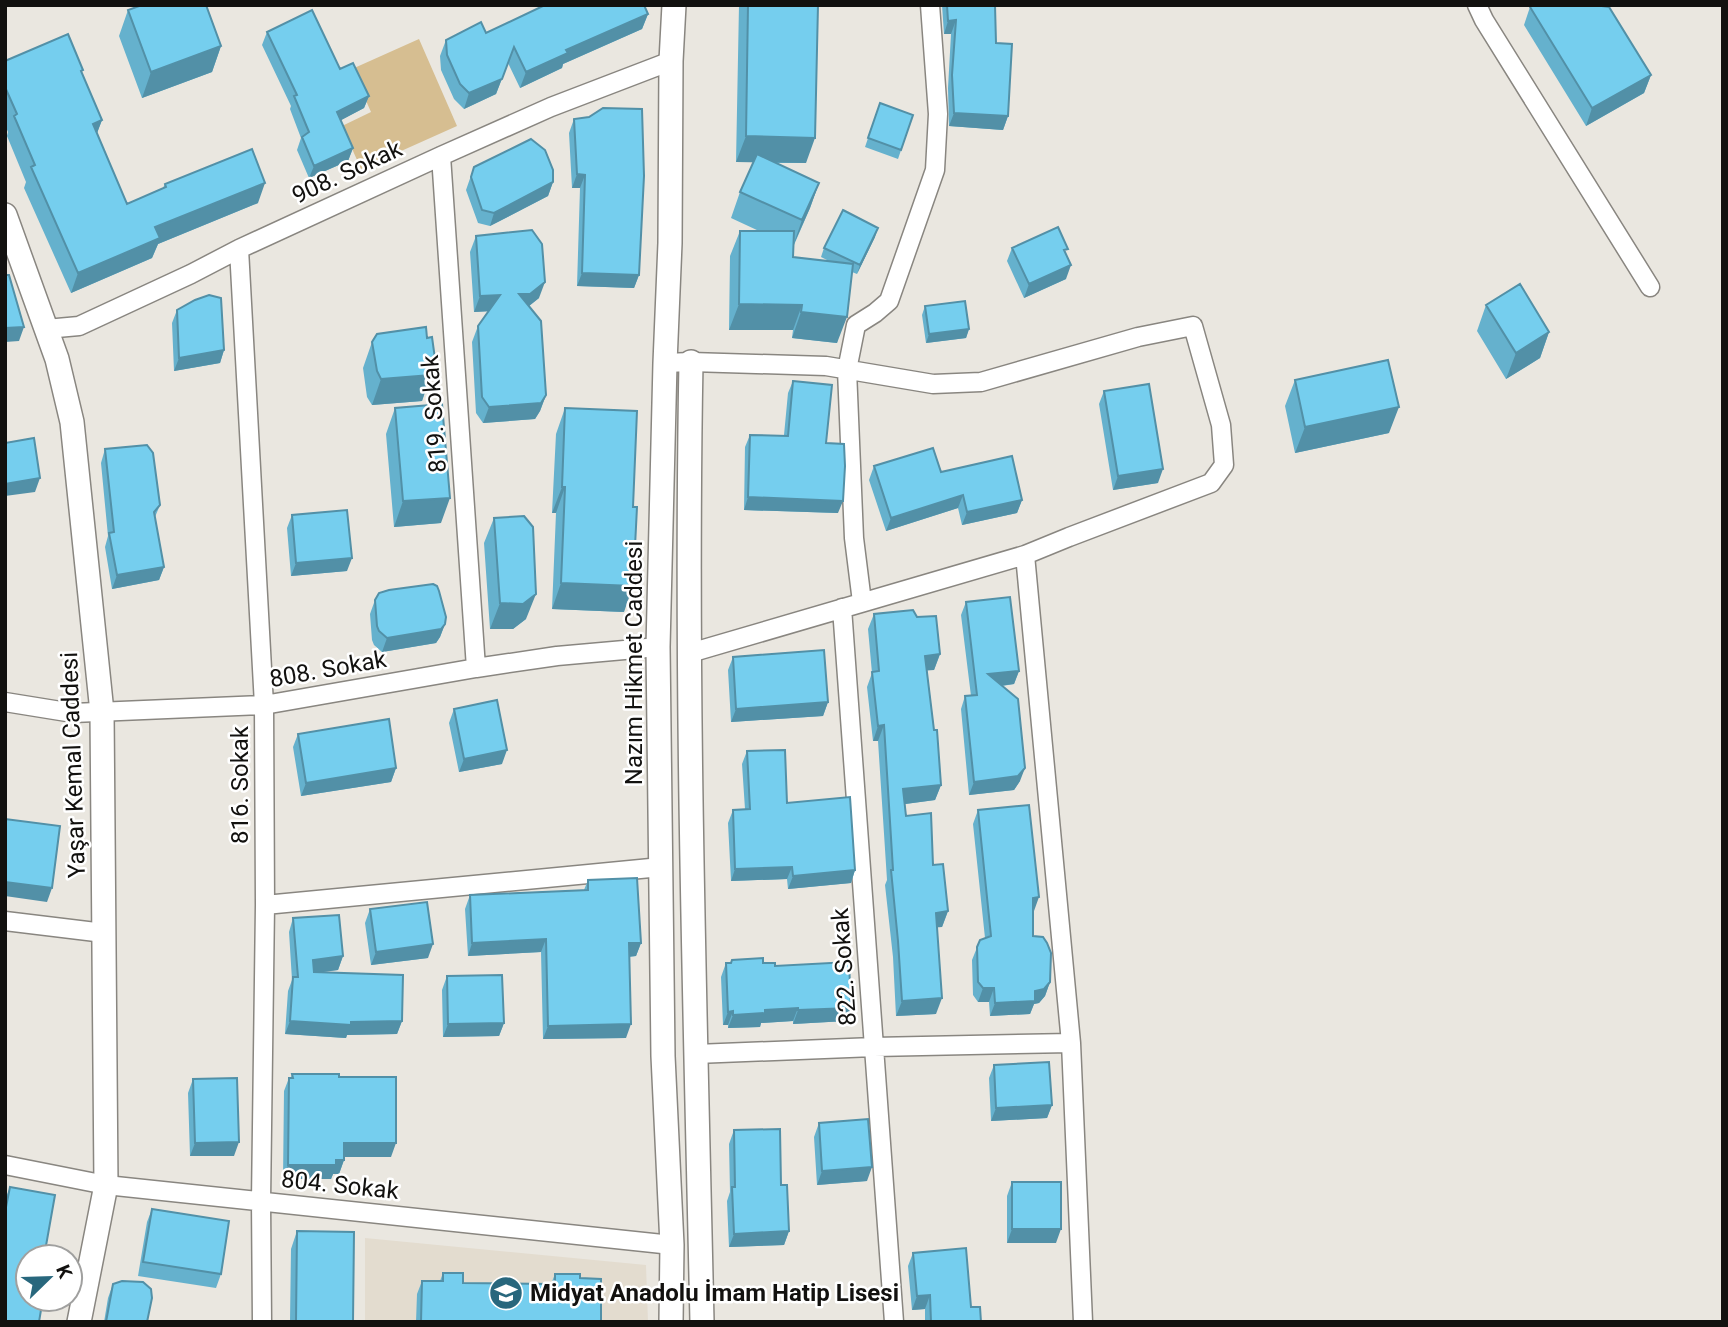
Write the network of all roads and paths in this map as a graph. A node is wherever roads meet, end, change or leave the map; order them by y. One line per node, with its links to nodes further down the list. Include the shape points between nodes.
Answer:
1 (674, 5): 4 (street, Nazım Hikmet Caddesi)
2 (930, 5): 12 (street, via 938,114 935,170 889,301 856,325)
3 (1478, 5): 8 (street)
4 (671, 61): 5 (street, 908. Sokak); 11 (street, Nazım Hikmet Caddesi)
5 (441, 156): 7 (street, 908. Sokak); 18 (street, 819. Sokak)
6 (5, 215): 9 (street, Yaşar Kemal Caddesi)
7 (239, 249): 9 (street, 908. Sokak, via 79,326); 20 (street, 816. Sokak)
8 (1650, 287)
9 (46, 329): 21 (street, Yaşar Kemal Caddesi, via 72,422)
10 (691, 362): 11 (street); 12 (street); 17 (street)
11 (665, 363): 16 (street, Nazım Hikmet Caddesi)
12 (847, 370): 13 (street, via 933,384 981,382 1193,326 1221,425 1224,465 1211,484); 14 (street, via 853,538)
13 (1025, 555): 14 (street); 26 (street)
14 (862, 603): 15 (street)
15 (842, 608): 17 (street); 27 (street, 822. Sokak)
16 (658, 647): 18 (street, 808. Sokak); 22 (street, Nazım Hikmet Caddesi)
17 (690, 653): 28 (street)
18 (476, 668): 20 (street, 808. Sokak)
19 (5, 702): 21 (street, 808. Sokak, via 73,713)
20 (264, 705): 21 (street, 808. Sokak); 23 (street, 816. Sokak)
21 (102, 712): 25 (street, Yaşar Kemal Caddesi)
22 (660, 867): 23 (street); 32 (street, Nazım Hikmet Caddesi)
23 (265, 905): 31 (street, 816. Sokak)
24 (5, 921): 25 (street)
25 (104, 933): 30 (street, Yaşar Kemal Caddesi)
26 (1071, 1043): 27 (street); 38 (street)
27 (874, 1047): 28 (street); 37 (street, 822. Sokak)
28 (696, 1054): 36 (street)
29 (5, 1165): 30 (street, 804. Sokak)
30 (106, 1185): 31 (street, 804. Sokak); 33 (street, Yaşar Kemal Caddesi)
31 (261, 1201): 32 (street, 804. Sokak); 34 (street, 816. Sokak)
32 (672, 1245): 35 (street, Nazım Hikmet Caddesi)
33 (79, 1322)
34 (262, 1322)
35 (671, 1322)
36 (702, 1322)
37 (894, 1322)
38 (1083, 1322)

